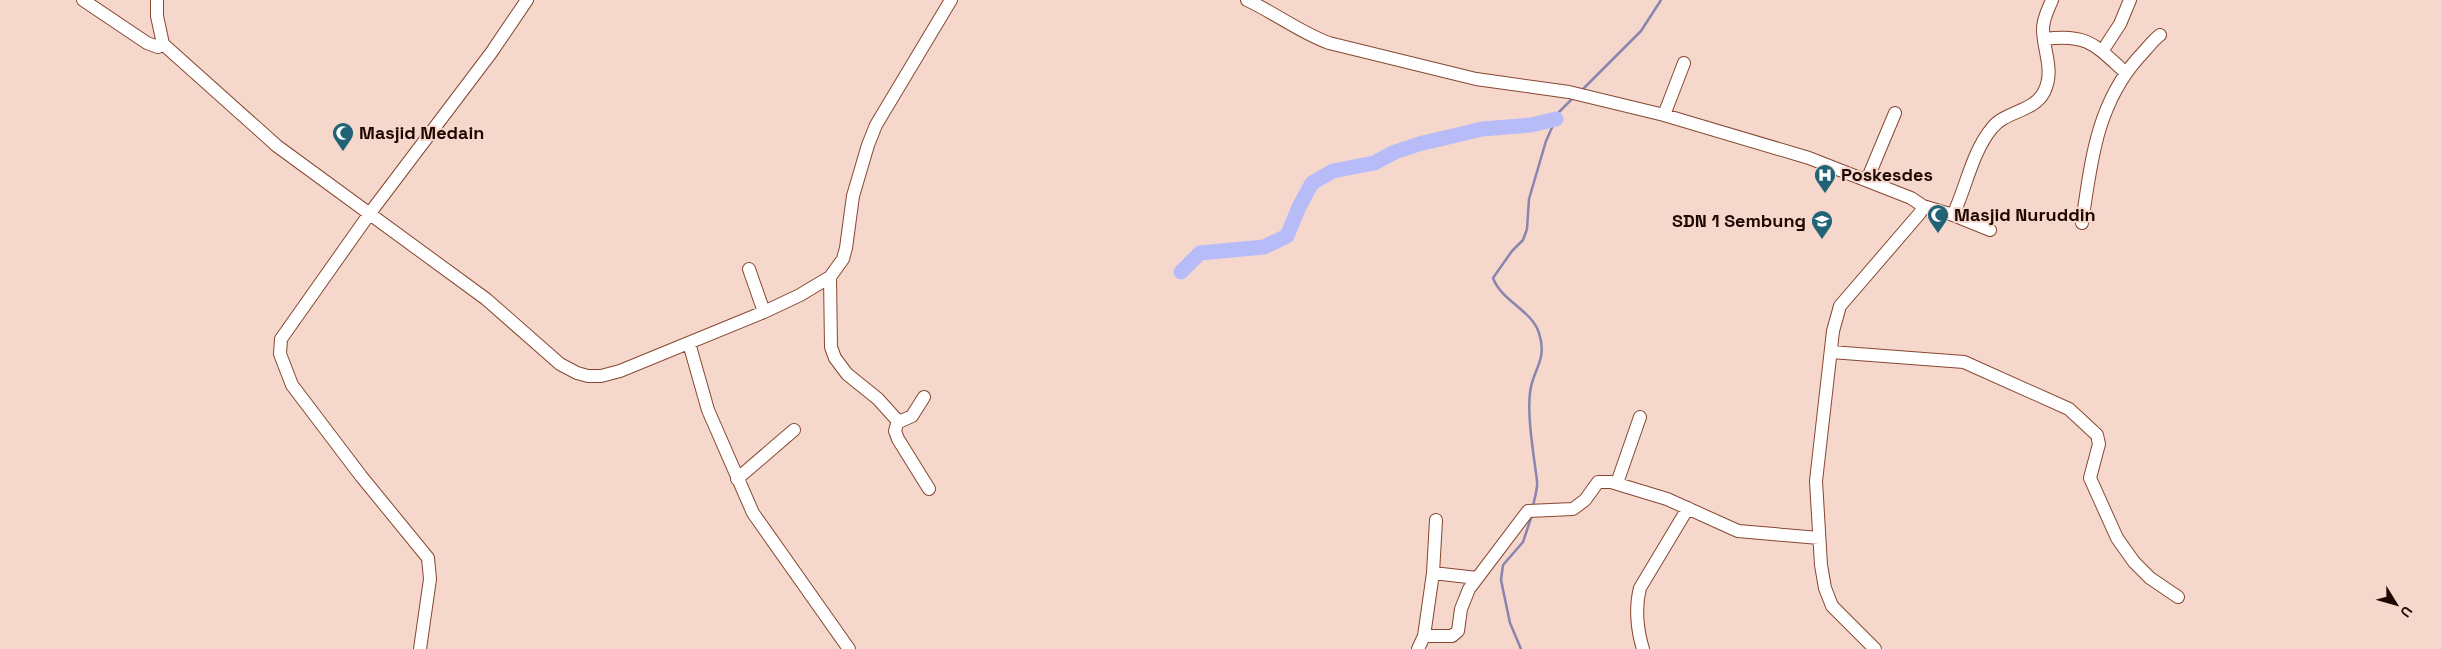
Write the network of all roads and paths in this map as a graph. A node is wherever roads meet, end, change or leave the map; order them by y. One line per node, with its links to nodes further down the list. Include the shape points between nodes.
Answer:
1 (83, 0): 10 (street, via 147,43 158,47)
2 (157, 0): 10 (street)
3 (528, 0): 18 (street)
4 (951, 0): 23 (street, via 873,132 853,196 846,248)
5 (1247, 0): 15 (street, via 1329,43 1476,78 1569,92)
6 (2052, 0): 9 (street, via 2043,23)
7 (2130, 0): 11 (street, via 2120,24)
8 (2160, 35): 13 (street)
9 (2045, 39): 11 (street, via 2073,37); 19 (street, via 2049,73 2044,93 2035,104 2005,116 1991,129)
10 (163, 44): 18 (street, via 277,146)
11 (2103, 50): 13 (street)
12 (1684, 63): 15 (street)
13 (2126, 73): 20 (street, via 2099,126)
14 (1895, 114): 16 (street)
15 (1664, 115): 16 (street, via 1809,158)
16 (1867, 180): 17 (street, via 1917,200)
17 (1923, 206): 19 (street); 26 (street, via 1840,306)
18 (370, 213): 25 (street, via 486,299 548,354 577,373 601,376 614,373); 42 (street, via 284,332 280,354 292,385 428,558 430,579)
19 (1952, 215): 21 (street)
20 (2082, 223)
21 (1990, 230)
22 (750, 269): 24 (street)
23 (830, 277): 24 (street); 29 (street, via 832,352 848,374 878,398)
24 (764, 312): 25 (street)
25 (689, 343): 31 (street, via 708,410)
26 (1831, 352): 36 (street, via 1816,481); 39 (street, via 1964,362 2069,409 2097,436 2099,444 2090,478 2117,538 2150,578)
27 (924, 397): 29 (street, via 908,419)
28 (1640, 418): 32 (street)
29 (898, 420): 33 (street, via 895,431 898,439)
30 (794, 430): 31 (street)
31 (736, 479): 43 (street, via 753,513)
32 (1617, 483): 34 (street); 38 (street, via 1598,482 1585,500 1573,509 1535,510)
33 (929, 489)
34 (1688, 508): 36 (street, via 1747,533); 46 (street, via 1640,588 1637,599 1638,635)
35 (1436, 520): 37 (street)
36 (1820, 538): 47 (street, via 1825,588 1832,606)
37 (1433, 573): 38 (street); 41 (street)
38 (1477, 578): 40 (street, via 1464,599)
39 (2178, 597)
40 (1453, 633): 41 (street); 45 (street)
41 (1424, 636): 44 (street)
42 (420, 649)
43 (849, 649)
44 (1418, 649)
45 (1452, 649)
46 (1643, 649)
47 (1874, 649)

